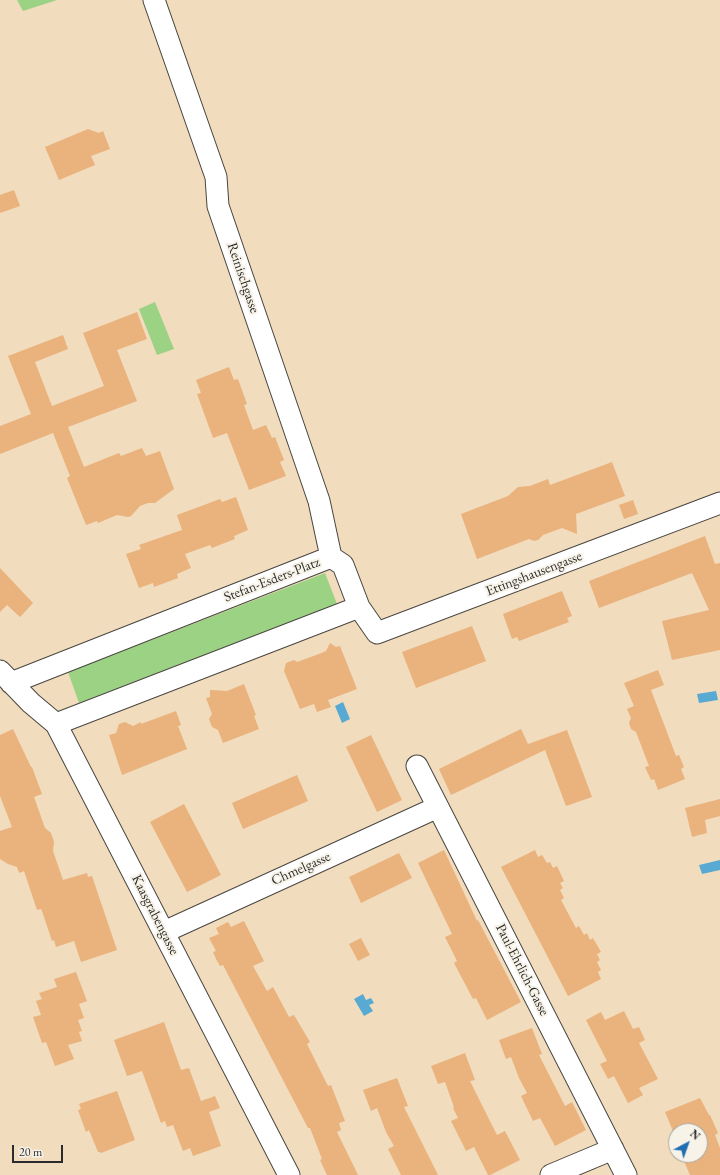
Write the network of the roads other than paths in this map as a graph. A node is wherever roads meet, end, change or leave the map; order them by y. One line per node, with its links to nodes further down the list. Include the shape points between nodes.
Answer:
1 (154, 0): 3 (street, Reinischgasse, via 216,177 218,206 319,501)
2 (720, 503): 4 (street, Ettingshausengasse, via 377,633)
3 (331, 556): 4 (street, Stefan-Esders-Platz, via 343,565); 5 (street, Stefan-Esders-Platz)
4 (359, 607): 6 (street)
5 (6, 677): 6 (street, Kaasgrabengasse)
6 (56, 724): 9 (street, Kaasgrabengasse)
7 (417, 766): 8 (street, Paul-Ehrlich-Gasse)
8 (438, 808): 9 (street, Chmelgasse); 10 (street, Paul-Ehrlich-Gasse)
9 (164, 932): 11 (street, Kaasgrabengasse)
10 (613, 1149): 12 (street); 13 (street, Paul-Ehrlich-Gasse)
11 (290, 1175)
12 (551, 1175)
13 (626, 1175)

